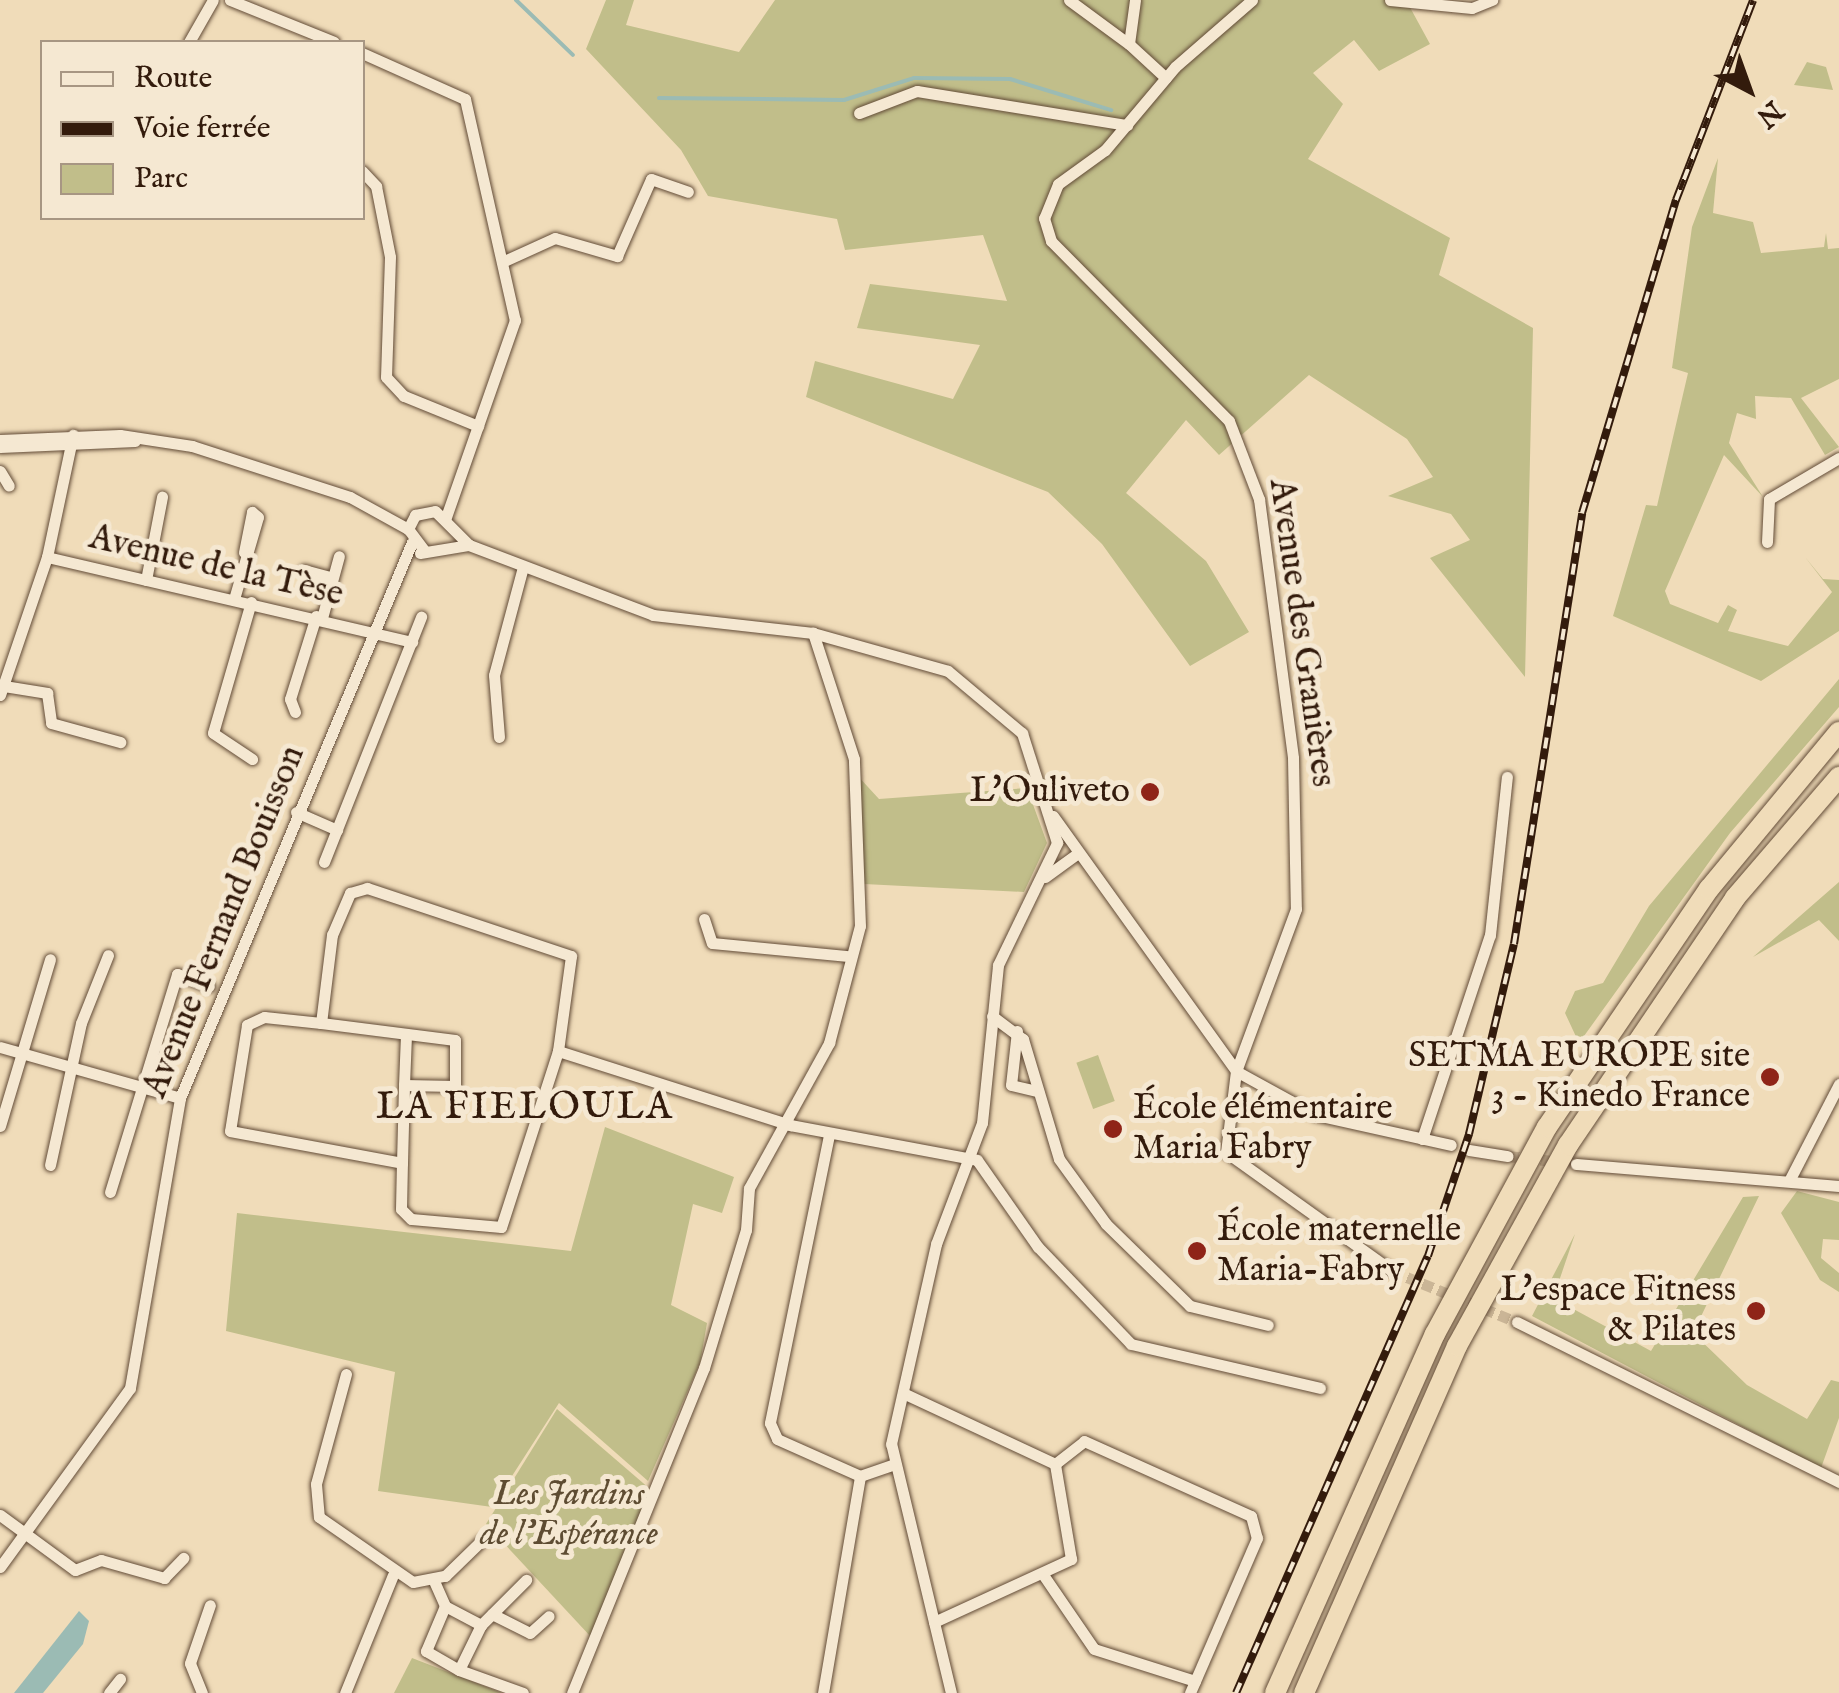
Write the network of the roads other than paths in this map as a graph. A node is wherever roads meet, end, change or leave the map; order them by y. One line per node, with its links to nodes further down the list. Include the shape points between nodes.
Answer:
1 (213, 0): 8 (street)
2 (230, 0): 9 (street)
3 (1069, 0): 10 (street)
4 (1135, 0): 10 (street)
5 (1252, 0): 12 (street, Avenue des Granières)
6 (1390, 0): 7 (street, via 1472,8)
7 (1492, 0)
8 (190, 40)
9 (329, 40)
10 (1129, 44): 12 (street)
11 (365, 55): 17 (street, via 459,88)
12 (1166, 78): 14 (street, Avenue des Granières)
13 (859, 114): 14 (street, via 917,90)
14 (1127, 125): 78 (street, Avenue des Granières, via 1058,184 1044,218 1051,241 1229,421 1259,498 1293,764 1296,909)
15 (365, 174): 18 (street, via 376,186 390,257 386,376 404,396)
16 (688, 192): 17 (street, via 652,179 617,256 555,238)
17 (502, 262): 18 (street, via 514,329)
18 (478, 426): 24 (street)
19 (66, 441): 20 (street); 27 (street, via 146,439 246,459); 36 (street, via 66,476)
20 (0, 443)
21 (1839, 458): 30 (street, via 1769,499)
22 (0, 471): 23 (street)
23 (9, 486)
24 (452, 492): 26 (street); 28 (street)
25 (162, 497): 41 (street)
26 (422, 512): 27 (street); 28 (street); 29 (street, Avenue Fernand Bouisson)
27 (388, 513): 29 (street)
28 (447, 524): 31 (street); 32 (street)
29 (410, 535): 33 (street); 37 (street, Avenue Fernand Bouisson)
30 (1767, 542)
31 (469, 545): 32 (street); 38 (street)
32 (440, 547): 33 (street)
33 (424, 550): 37 (street, Avenue Fernand Bouisson)
34 (244, 552): 42 (street)
35 (339, 556): 40 (street)
36 (47, 557): 41 (street, Avenue de la Tèse); 49 (street)
37 (401, 567): 46 (street, Avenue Fernand Bouisson)
38 (523, 567): 47 (street, via 653,615); 53 (street, via 494,675)
39 (304, 570): 40 (street)
40 (330, 577): 44 (street)
41 (146, 580): 42 (street, Avenue de la Tèse)
42 (234, 599): 43 (street, Avenue de la Tèse)
43 (251, 602): 44 (street, Avenue de la Tèse); 55 (street, via 213,732)
44 (319, 617): 46 (street, Avenue de la Tèse); 51 (street, via 290,699)
45 (422, 617): 48 (street)
46 (373, 630): 48 (street, Avenue de la Tèse); 58 (street, Avenue Fernand Bouisson)
47 (813, 632): 59 (street, via 906,654 976,687 1022,733); 68 (street, via 854,760 863,899)
48 (412, 642): 60 (street)
49 (5, 665): 50 (street)
50 (2, 691): 54 (street, via 46,693 50,723)
51 (295, 712)
52 (1839, 732): 134 (highway, via 1709,889 1547,1127 1435,1334)
53 (499, 737)
54 (120, 742)
55 (252, 759)
56 (1507, 777): 88 (street, via 1490,935)
57 (1839, 777): 135 (highway, via 1735,898 1568,1145 1457,1346)
58 (296, 812): 60 (street); 84 (street, Avenue Fernand Bouisson)
59 (1051, 812): 61 (street); 62 (street)
60 (337, 830): 64 (street)
61 (1071, 841): 62 (street); 63 (street)
62 (1055, 848): 63 (street); 65 (street)
63 (1070, 860): 65 (street); 78 (street, via 1092,879)
64 (324, 862)
65 (1043, 878): 71 (street, via 998,966)
66 (704, 919): 68 (street, via 712,943)
67 (108, 955): 79 (street)
68 (848, 956): 85 (street, via 829,1043)
69 (50, 959): 77 (street)
70 (209, 986): 82 (street, via 177,974)
71 (992, 1016): 73 (street); 92 (street)
72 (321, 1023): 74 (street); 76 (street, via 334,926 350,893 367,888 565,948); 93 (street, via 264,1017 247,1025 230,1131)
73 (1017, 1031): 83 (street); 83 (street, via 1011,1085)
74 (406, 1036): 81 (street); 81 (street, via 455,1040 455,1086)
75 (0, 1047): 77 (street)
76 (558, 1051): 85 (street); 93 (street, via 501,1227 404,1215)
77 (20, 1054): 79 (street); 86 (street)
78 (1236, 1071): 88 (street, via 1316,1115); 99 (street, Avenue des Granières, via 1226,1152)
79 (72, 1074): 82 (street); 95 (street)
80 (1839, 1084): 96 (street)
81 (404, 1085): 93 (street)
82 (136, 1089): 84 (street); 98 (street)
83 (1038, 1092): 101 (street, via 1075,1186 1152,1274 1190,1306)
84 (180, 1098): 110 (street, Avenue Fernand Bouisson, via 130,1388)
85 (790, 1125): 87 (street); 131 (street, via 749,1188 746,1230 704,1368)
86 (0, 1126)
87 (829, 1135): 92 (street); 107 (street, via 770,1424 778,1438)
88 (1422, 1138): 89 (street)
89 (1451, 1145)
90 (1469, 1150): 91 (street)
91 (1508, 1156)
92 (971, 1158): 103 (street, via 1038,1247 1132,1344); 104 (street, via 936,1244)
93 (402, 1163)
94 (1576, 1164): 96 (street)
95 (50, 1165)
96 (1790, 1178): 97 (street)
97 (1839, 1186)
98 (110, 1192)
99 (1392, 1271)
100 (1516, 1322): 108 (street)
101 (1268, 1326)
102 (346, 1374): 114 (street, via 314,1500 330,1529)
103 (1320, 1388)
104 (903, 1393): 105 (street); 106 (street)
105 (894, 1464): 107 (street); 122 (street)
106 (1056, 1464): 115 (street, via 1074,1555); 126 (street, via 1084,1441 1256,1522)
107 (860, 1476): 132 (street)
108 (1839, 1482)
109 (0, 1515): 110 (street)
110 (25, 1532): 112 (street, via 75,1570 101,1560 164,1578); 113 (street, Avenue Fernand Bouisson)
111 (482, 1540): 117 (street)
112 (183, 1558)
113 (0, 1567)
114 (393, 1575): 117 (street); 129 (street)
115 (1044, 1576): 122 (street); 126 (street, via 1094,1649)
116 (526, 1580): 120 (street)
117 (434, 1581): 119 (street)
118 (210, 1605): 128 (street, via 190,1664)
119 (445, 1606): 123 (street); 124 (street, via 426,1651)
120 (492, 1614): 121 (street, via 530,1633); 123 (street)
121 (549, 1616)
122 (934, 1622): 133 (street)
123 (481, 1625): 124 (street)
124 (460, 1670): 130 (street)
125 (120, 1679): 127 (street)
126 (1192, 1687)
127 (109, 1693)
128 (202, 1693)
129 (345, 1693)
130 (523, 1693)
131 (572, 1693)
132 (823, 1693)
133 (951, 1693)
134 (1275, 1693)
135 (1304, 1693)

